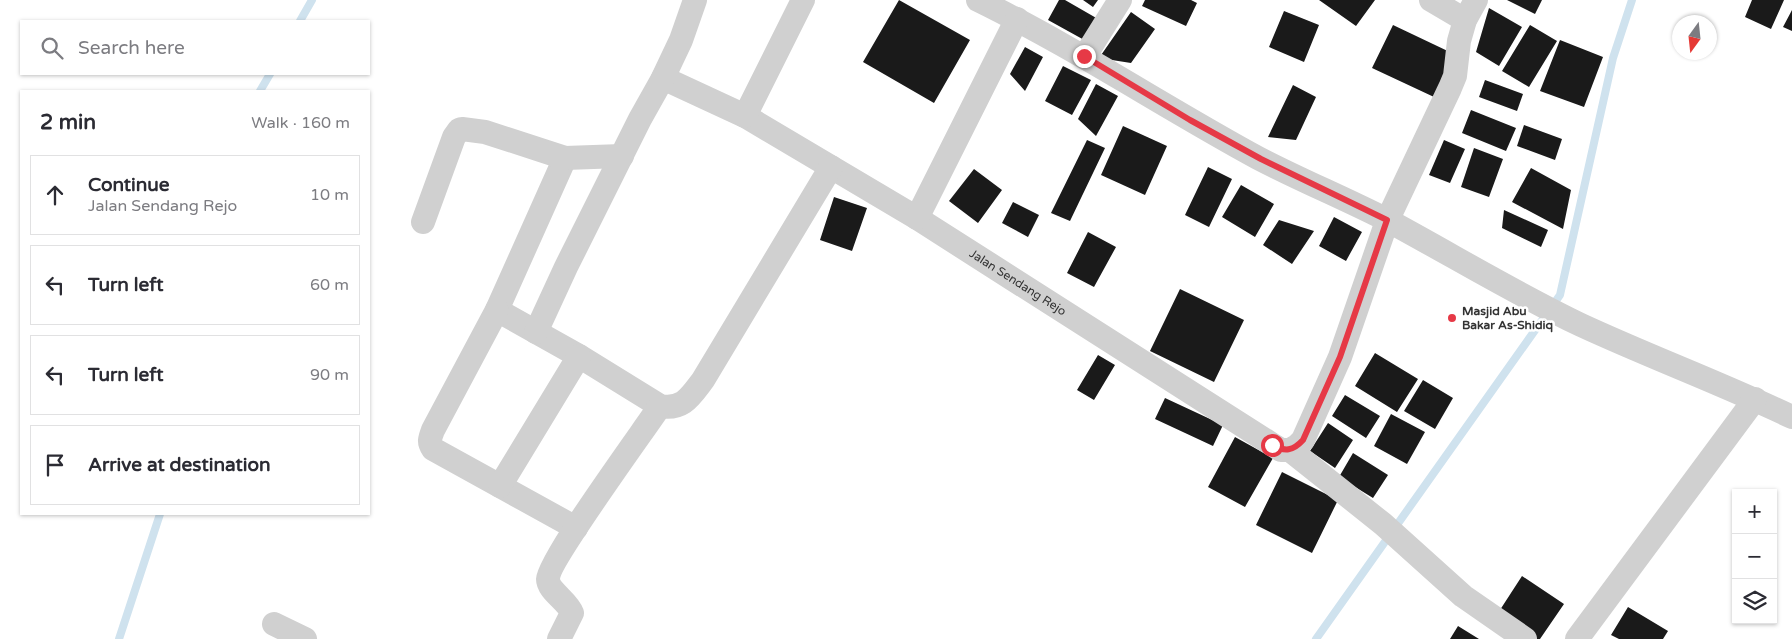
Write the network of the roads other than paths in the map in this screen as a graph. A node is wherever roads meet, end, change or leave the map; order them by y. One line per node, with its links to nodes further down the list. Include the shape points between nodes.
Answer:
1 (695, 0): 9 (street)
2 (803, 0): 10 (street)
3 (978, 0): 7 (street)
4 (1120, 0): 8 (street)
5 (1431, 0): 6 (street)
6 (1471, 10): 15 (street, via 1459,41 1455,76)
7 (1017, 19): 8 (street); 14 (street)
8 (1084, 56): 15 (street, via 1261,159)
9 (663, 78): 10 (street, Jalan Sendang Rejo); 11 (street)
10 (745, 116): 13 (street, Jalan Sendang Rejo)
11 (622, 156): 12 (street); 18 (street)
12 (564, 158): 16 (street, via 485,132 460,130 454,137); 17 (street)
13 (831, 167): 14 (street, Jalan Sendang Rejo); 21 (street, via 703,380 688,400 675,407)
14 (917, 218): 23 (street, Jalan Sendang Rejo, via 1272,445)
15 (1387, 220): 20 (street, via 1583,326); 23 (street, via 1340,357 1303,440)
16 (423, 222)
17 (497, 310): 18 (street); 24 (street, via 433,430 430,442 433,449)
18 (536, 332): 19 (street)
19 (579, 356): 21 (street); 24 (street)
20 (1755, 399): 22 (street); 30 (street)
21 (660, 406): 25 (street)
22 (1792, 417)
23 (1290, 450): 29 (street, Jalan Sendang Rejo, via 1414,550 1463,596)
24 (500, 486): 25 (street)
25 (576, 528): 28 (street, via 548,578 550,586 572,613)
26 (274, 624): 27 (street)
27 (305, 639)
28 (560, 639)
29 (1525, 639)
30 (1577, 639)

